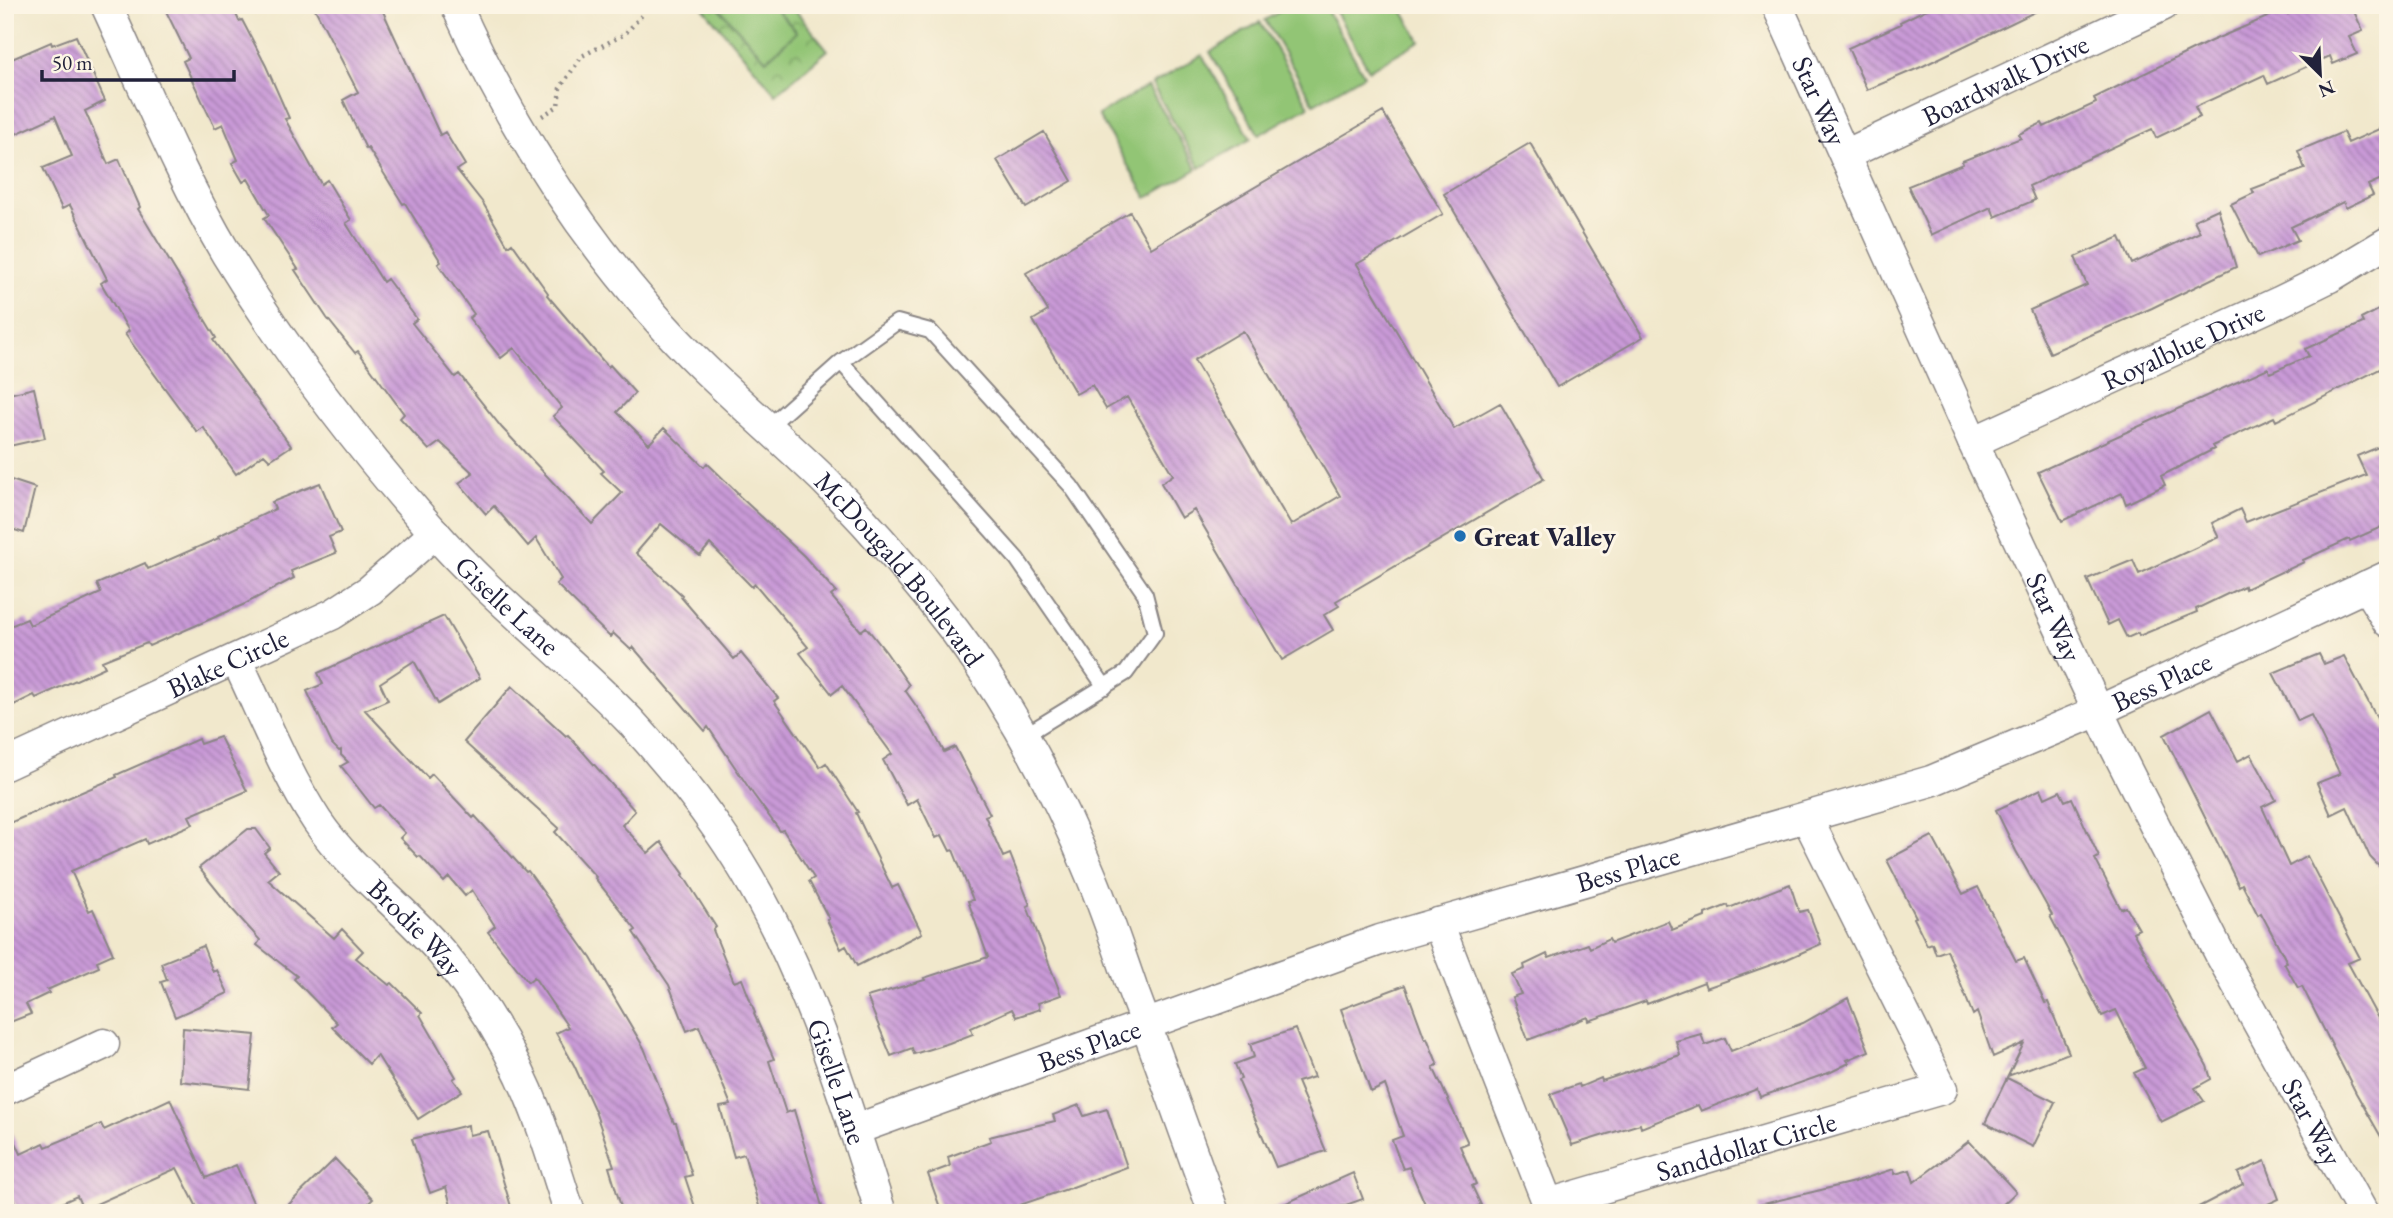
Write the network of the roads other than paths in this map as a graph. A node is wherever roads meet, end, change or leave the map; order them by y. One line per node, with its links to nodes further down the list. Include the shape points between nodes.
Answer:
1 (106, 5): 10 (street, Giselle Lane, via 186,180 227,254 373,460)
2 (456, 5): 8 (street, McDougald Boulevard, via 505,104 596,245 650,312)
3 (1777, 5): 5 (street, Star Way)
4 (2164, 5): 5 (street, Boardwalk Drive)
5 (1845, 155): 9 (street, Star Way)
6 (2388, 242): 9 (street, Royalblue Drive, via 2320,282)
7 (841, 362): 8 (lane); 14 (lane, via 1017,559); 14 (lane, via 897,322 930,331 1071,486 1145,594 1155,633 1126,673)
8 (767, 428): 16 (street, McDougald Boulevard, via 821,477 915,579 996,692)
9 (1973, 442): 15 (street, Star Way)
10 (435, 533): 13 (street, Blake Circle, via 369,590 333,614); 23 (street, Giselle Lane, via 500,601 631,722 720,833 790,957)
11 (2377, 581): 12 (street); 15 (street, Bess Place)
12 (2388, 622)
13 (236, 659): 17 (street, Blake Circle); 24 (street, Brodie Way, via 292,780 318,822 348,860 442,953 479,1002 538,1116)
14 (1104, 687): 16 (lane)
15 (2098, 711): 18 (street, Bess Place, via 1931,781); 27 (street, Star Way, via 2220,954)
16 (1022, 737): 20 (street, McDougald Boulevard, via 1092,879)
17 (5, 765)
18 (1807, 818): 19 (street, Bess Place); 19 (street, Sanddollar Circle, via 1941,1089 1548,1204)
19 (1438, 923): 20 (street, Bess Place)
20 (1146, 1024): 23 (street, Bess Place); 26 (street, McDougald Boulevard)
21 (104, 1044): 22 (street)
22 (5, 1090)
23 (854, 1130): 25 (street, Giselle Lane)
24 (570, 1213)
25 (881, 1213)
26 (1214, 1213)
27 (2363, 1213)

